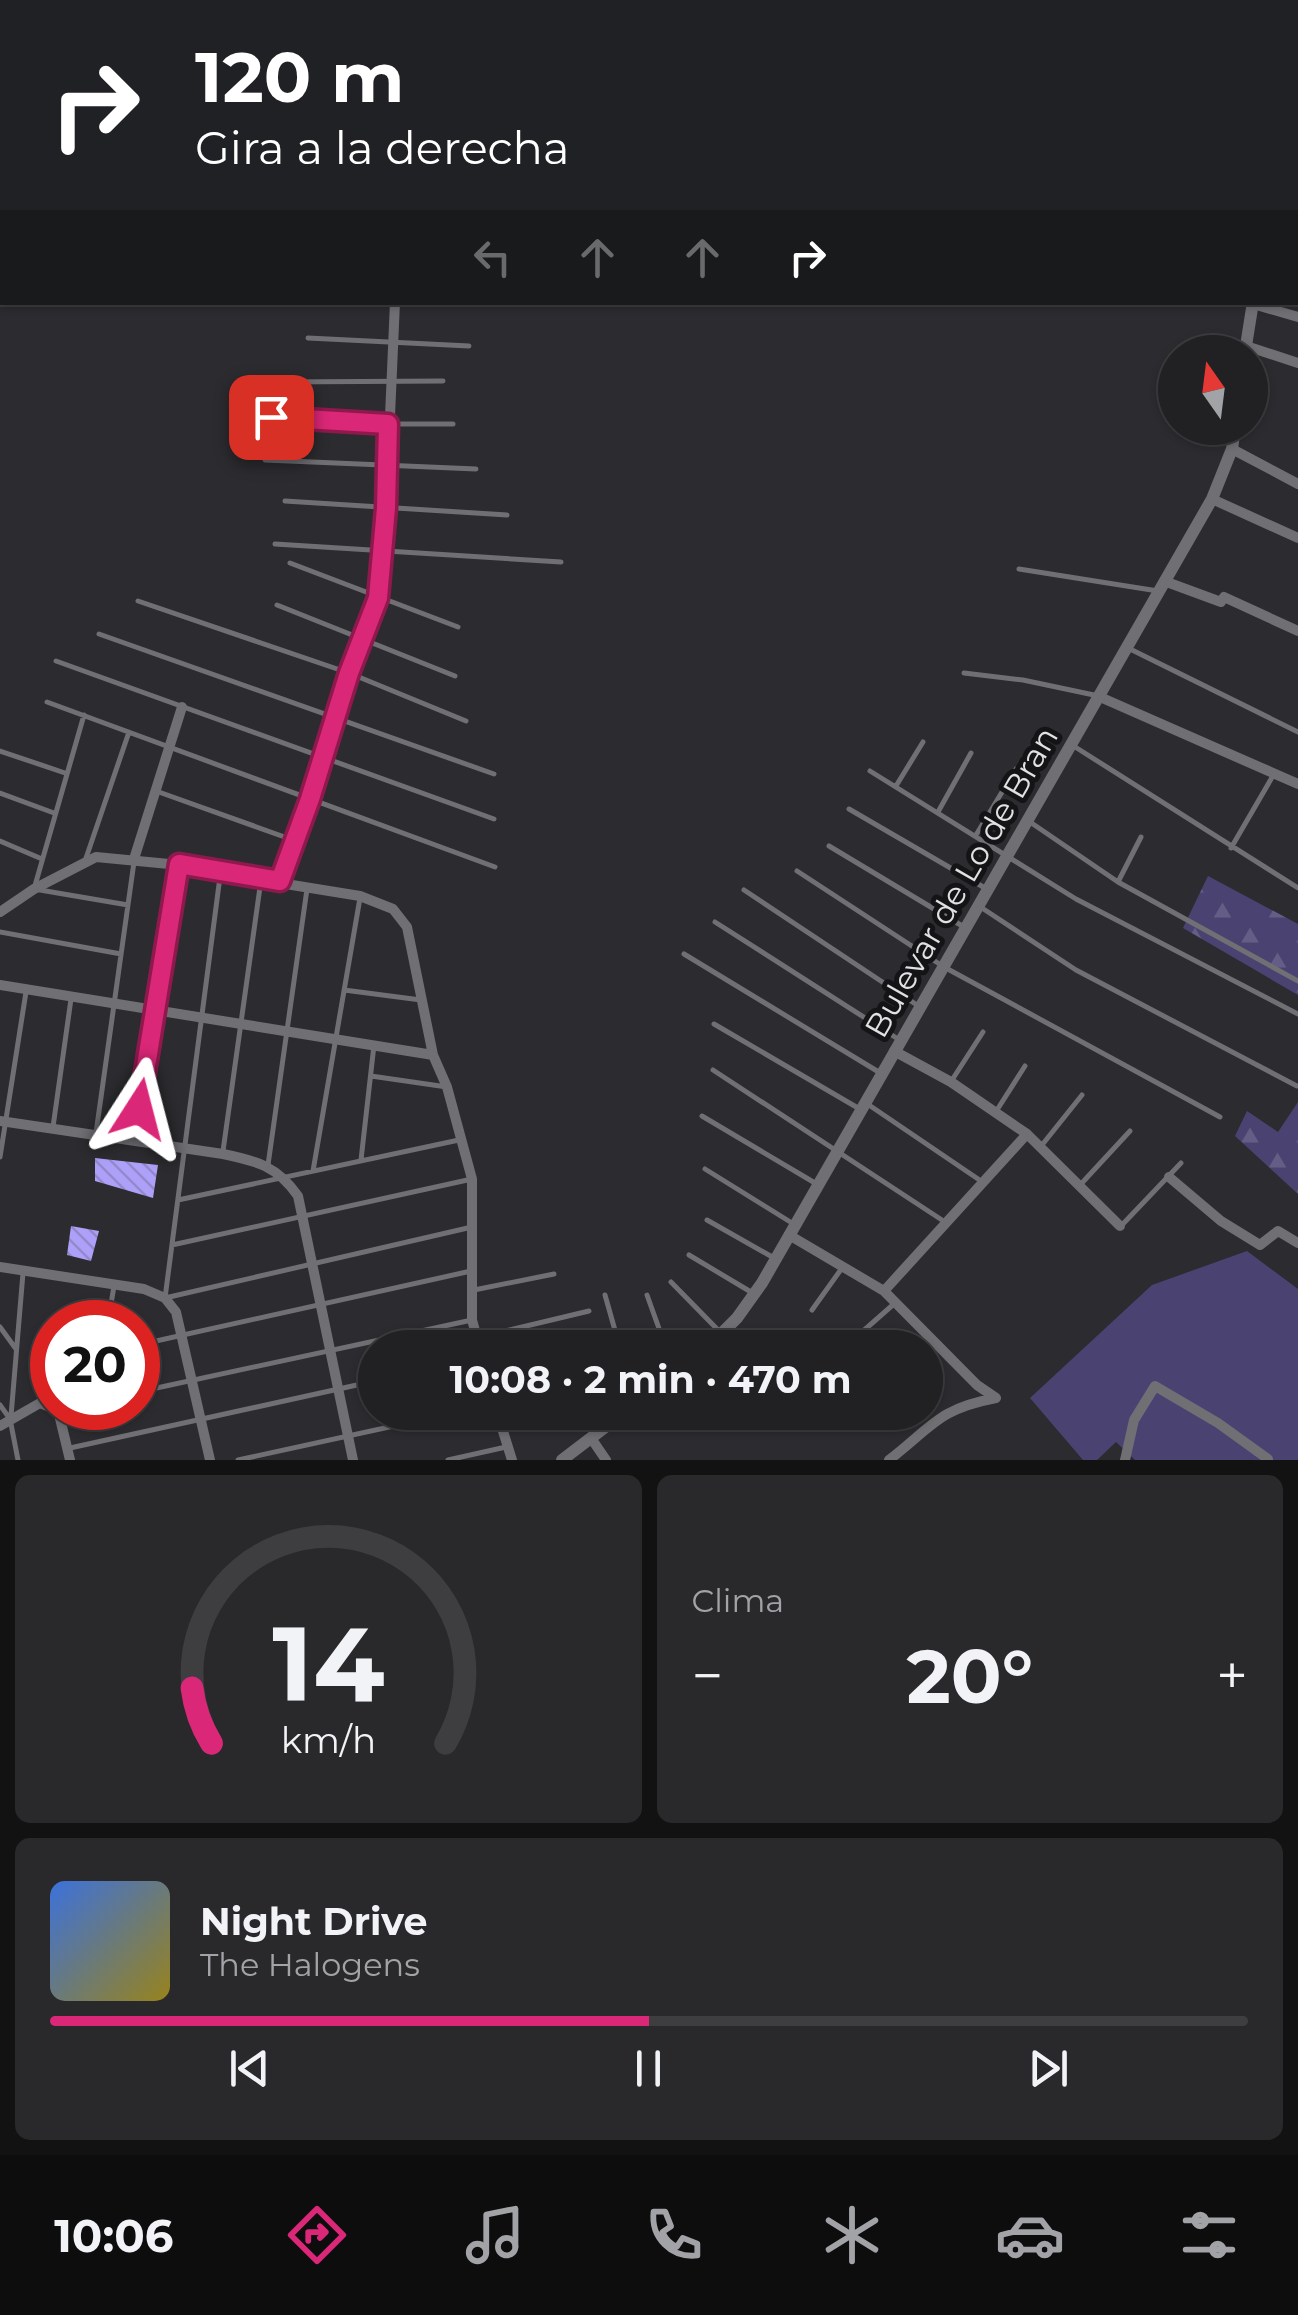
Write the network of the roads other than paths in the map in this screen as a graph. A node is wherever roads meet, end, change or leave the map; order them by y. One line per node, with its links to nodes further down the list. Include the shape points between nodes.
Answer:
1 (395, 305): 7 (street)
2 (1253, 305): 5 (street)
3 (1259, 305): 4 (street)
4 (1298, 318)
5 (1247, 335)
6 (308, 338): 7 (lane)
7 (392, 342): 8 (lane); 13 (street)
8 (468, 346)
9 (1268, 355): 10 (street)
10 (1298, 363)
11 (280, 382): 13 (lane)
12 (443, 382): 13 (lane)
13 (390, 384): 15 (street)
14 (271, 417): 15 (lane)
15 (388, 424): 16 (lane); 20 (street)
16 (454, 424)
17 (1233, 445): 18 (street, Bulevar de Lo de Bran)
18 (1232, 449): 22 (street); 23 (street, Bulevar de Lo de Bran)
19 (265, 460): 20 (lane)
20 (386, 464): 21 (lane); 25 (street)
21 (476, 469)
22 (1298, 484)
23 (1212, 499): 27 (street); 33 (street, Bulevar de Lo de Bran)
24 (284, 501): 25 (lane)
25 (386, 508): 26 (lane); 29 (street)
26 (507, 515)
27 (1298, 538)
28 (275, 544): 29 (lane)
29 (383, 551): 30 (lane); 34 (street)
30 (560, 562)
31 (290, 563): 34 (lane)
32 (1019, 570): 33 (lane)
33 (1161, 586): 38 (street, via 1220,602 1224,597); 41 (street, Bulevar de Lo de Bran)
34 (378, 598): 37 (lane); 40 (street)
35 (138, 601): 43 (lane)
36 (277, 605): 40 (lane)
37 (458, 626)
38 (1298, 631)
39 (99, 634): 50 (lane)
40 (363, 638): 43 (street); 45 (lane)
41 (1126, 647): 46 (street, Bulevar de Lo de Bran); 53 (lane)
42 (56, 661): 48 (lane)
43 (349, 673): 50 (street); 51 (lane)
44 (964, 673): 46 (lane)
45 (455, 676)
46 (1100, 697): 55 (street, Bulevar de Lo de Bran); 64 (street)
47 (47, 702): 49 (lane)
48 (182, 707): 56 (street); 59 (lane)
49 (84, 715): 52 (lane); 62 (lane)
50 (336, 717): 59 (street); 63 (lane)
51 (466, 721)
52 (129, 732): 56 (lane); 84 (lane)
53 (1298, 732)
54 (924, 742): 66 (lane)
55 (1072, 745): 74 (street, Bulevar de Lo de Bran); 80 (lane)
56 (171, 748): 67 (street); 69 (lane)
57 (0, 751): 62 (lane)
58 (971, 753): 71 (lane)
59 (322, 758): 69 (street); 73 (lane)
60 (870, 770): 66 (lane)
61 (1016, 770): 75 (lane)
62 (65, 773): 72 (lane)
63 (494, 774)
64 (1274, 774): 65 (street); 80 (lane)
65 (1298, 784)
66 (896, 786): 71 (lane)
67 (156, 790): 77 (lane); 83 (street)
68 (0, 794): 72 (lane)
69 (310, 799): 77 (street); 86 (lane)
70 (849, 809): 96 (lane)
71 (938, 812): 75 (lane)
72 (54, 813): 82 (lane)
73 (494, 819)
74 (1028, 820): 81 (street, Bulevar de Lo de Bran); 91 (lane)
75 (976, 835): 81 (lane)
76 (1141, 837): 91 (lane)
77 (292, 840): 90 (street)
78 (0, 842): 82 (lane)
79 (829, 846): 102 (lane)
80 (1231, 848): 93 (lane)
81 (1008, 854): 96 (street, Bulevar de Lo de Bran); 116 (lane, via 1076,898)
82 (42, 859): 94 (lane)
83 (134, 859): 84 (street); 85 (street); 98 (lane)
84 (84, 862): 94 (street)
85 (179, 864): 87 (street); 115 (lane)
86 (495, 867)
87 (221, 869): 89 (street); 117 (lane)
88 (797, 871): 106 (lane)
89 (261, 880): 90 (street); 118 (lane)
90 (280, 881): 92 (street)
91 (1118, 882): 107 (lane)
92 (308, 886): 97 (street); 120 (lane)
93 (1298, 888)
94 (34, 889): 98 (lane); 100 (street)
95 (744, 890): 114 (lane)
96 (988, 890): 99 (street, Bulevar de Lo de Bran)
97 (360, 896): 110 (lane); 112 (street, via 393,908 407,927)
98 (128, 905): 104 (lane)
99 (979, 906): 102 (street, Bulevar de Lo de Bran); 131 (lane, via 1076,970)
100 (0, 912)
101 (715, 922): 124 (lane)
102 (966, 928): 106 (street, Bulevar de Lo de Bran)
103 (0, 932): 104 (lane)
104 (121, 954): 113 (lane)
105 (684, 954): 128 (lane)
106 (944, 967): 114 (street, Bulevar de Lo de Bran); 137 (lane)
107 (1298, 980)
108 (0, 985): 109 (street)
109 (26, 989): 111 (street); 138 (lane)
110 (344, 990): 112 (lane); 122 (lane)
111 (72, 996): 113 (street); 139 (lane)
112 (422, 1000): 125 (street)
113 (114, 1003): 115 (street); 142 (lane)
114 (920, 1007): 124 (street, Bulevar de Lo de Bran)
115 (155, 1010): 117 (street); 144 (lane)
116 (1298, 1014)
117 (201, 1017): 118 (street); 147 (lane)
118 (241, 1024): 120 (street); 148 (lane)
119 (714, 1024): 134 (lane)
120 (287, 1031): 122 (street); 152 (lane)
121 (983, 1032): 130 (lane)
122 (336, 1039): 123 (street); 154 (lane)
123 (374, 1045): 125 (street); 129 (lane)
124 (897, 1046): 128 (street, Bulevar de Lo de Bran); 130 (street)
125 (433, 1055): 132 (street)
126 (1025, 1066): 135 (lane)
127 (713, 1070): 146 (lane)
128 (882, 1074): 134 (street, Bulevar de Lo de Bran)
129 (371, 1076): 132 (lane); 150 (lane)
130 (951, 1082): 135 (street)
131 (1297, 1086)
132 (447, 1087): 143 (street)
133 (1082, 1095): 145 (lane)
134 (863, 1106): 146 (street, Bulevar de Lo de Bran); 158 (lane)
135 (996, 1111): 141 (street)
136 (702, 1116): 159 (lane)
137 (1220, 1117)
138 (3, 1122): 139 (street); 149 (lane)
139 (52, 1130): 142 (street)
140 (1130, 1131): 160 (lane)
141 (1028, 1134): 145 (street); 158 (street)
142 (96, 1136): 144 (street)
143 (463, 1139): 150 (lane); 157 (street)
144 (134, 1142): 147 (street)
145 (1042, 1144): 160 (street)
146 (838, 1149): 159 (street, Bulevar de Lo de Bran); 164 (lane)
147 (184, 1150): 148 (street); 161 (lane)
148 (222, 1154): 152 (street)
149 (0, 1158)
150 (361, 1160): 154 (lane)
151 (1181, 1163): 156 (lane)
152 (268, 1168): 155 (street)
153 (705, 1169): 167 (lane)
154 (313, 1170): 155 (lane)
155 (284, 1176): 161 (lane); 162 (street)
156 (1169, 1177): 166 (lane); 168 (street, via 1260,1245 1278,1231)
157 (472, 1179): 162 (lane); 165 (street)
158 (983, 1182): 164 (street)
159 (818, 1185): 167 (street, Bulevar de Lo de Bran)
160 (1080, 1185): 166 (street)
161 (178, 1200): 169 (lane)
162 (303, 1217): 169 (lane); 172 (street)
163 (707, 1220): 171 (lane)
164 (946, 1223): 181 (street)
165 (474, 1226): 172 (lane); 176 (street)
166 (1120, 1226)
167 (792, 1230): 171 (street, Bulevar de Lo de Bran); 173 (street)
168 (1298, 1243)
169 (172, 1245): 185 (lane)
170 (689, 1255): 182 (lane)
171 (775, 1259): 182 (street, Bulevar de Lo de Bran)
172 (312, 1264): 185 (lane); 188 (street)
173 (844, 1265): 181 (street); 189 (lane)
174 (0, 1267): 175 (street)
175 (24, 1269): 179 (street); 203 (lane)
176 (473, 1270): 180 (street); 188 (lane)
177 (554, 1274): 180 (lane)
178 (670, 1282): 197 (lane)
179 (114, 1284): 185 (street); 186 (lane)
180 (473, 1290): 191 (street)
181 (884, 1291): 187 (street)
182 (754, 1294): 198 (street, Bulevar de Lo de Bran)
183 (604, 1295): 195 (lane)
184 (648, 1295): 196 (lane)
185 (165, 1298): 201 (street)
186 (111, 1300)
187 (896, 1303): 199 (lane); 200 (street)
188 (321, 1304): 201 (lane); 204 (street)
189 (812, 1310)
190 (589, 1312): 194 (lane)
191 (472, 1320): 193 (street); 204 (lane)
192 (0, 1327): 203 (lane)
193 (475, 1330)
194 (523, 1330)
195 (615, 1330)
196 (660, 1330)
197 (718, 1330)
198 (725, 1330)
199 (865, 1330)
200 (917, 1330)
201 (181, 1335): 202 (lane); 206 (street)
202 (160, 1340)
203 (16, 1350): 214 (lane)
204 (330, 1350): 206 (lane); 209 (street)
205 (943, 1357): 212 (street, via 996,1398)
206 (192, 1380): 208 (lane); 213 (street)
207 (358, 1385): 209 (lane)
208 (160, 1387)
209 (339, 1389): 213 (lane); 219 (street)
210 (0, 1405): 214 (lane)
211 (30, 1409): 214 (street)
212 (943, 1415)
213 (200, 1420): 222 (lane); 225 (street)
214 (5, 1423): 224 (lane)
215 (376, 1430): 219 (lane)
216 (502, 1430): 221 (street)
217 (602, 1430): 220 (street)
218 (923, 1430): 232 (street)
219 (348, 1436): 226 (lane); 227 (street)
220 (591, 1438): 230 (street); 231 (street)
221 (506, 1447): 228 (lane); 229 (street)
222 (68, 1454)
223 (1268, 1459): 233 (street, via 1156,1386 1134,1420)
224 (18, 1460)
225 (210, 1460)
226 (238, 1460)
227 (354, 1460)
228 (448, 1460)
229 (512, 1460)
230 (562, 1460)
231 (606, 1460)
232 (889, 1460)
233 (1125, 1460)

